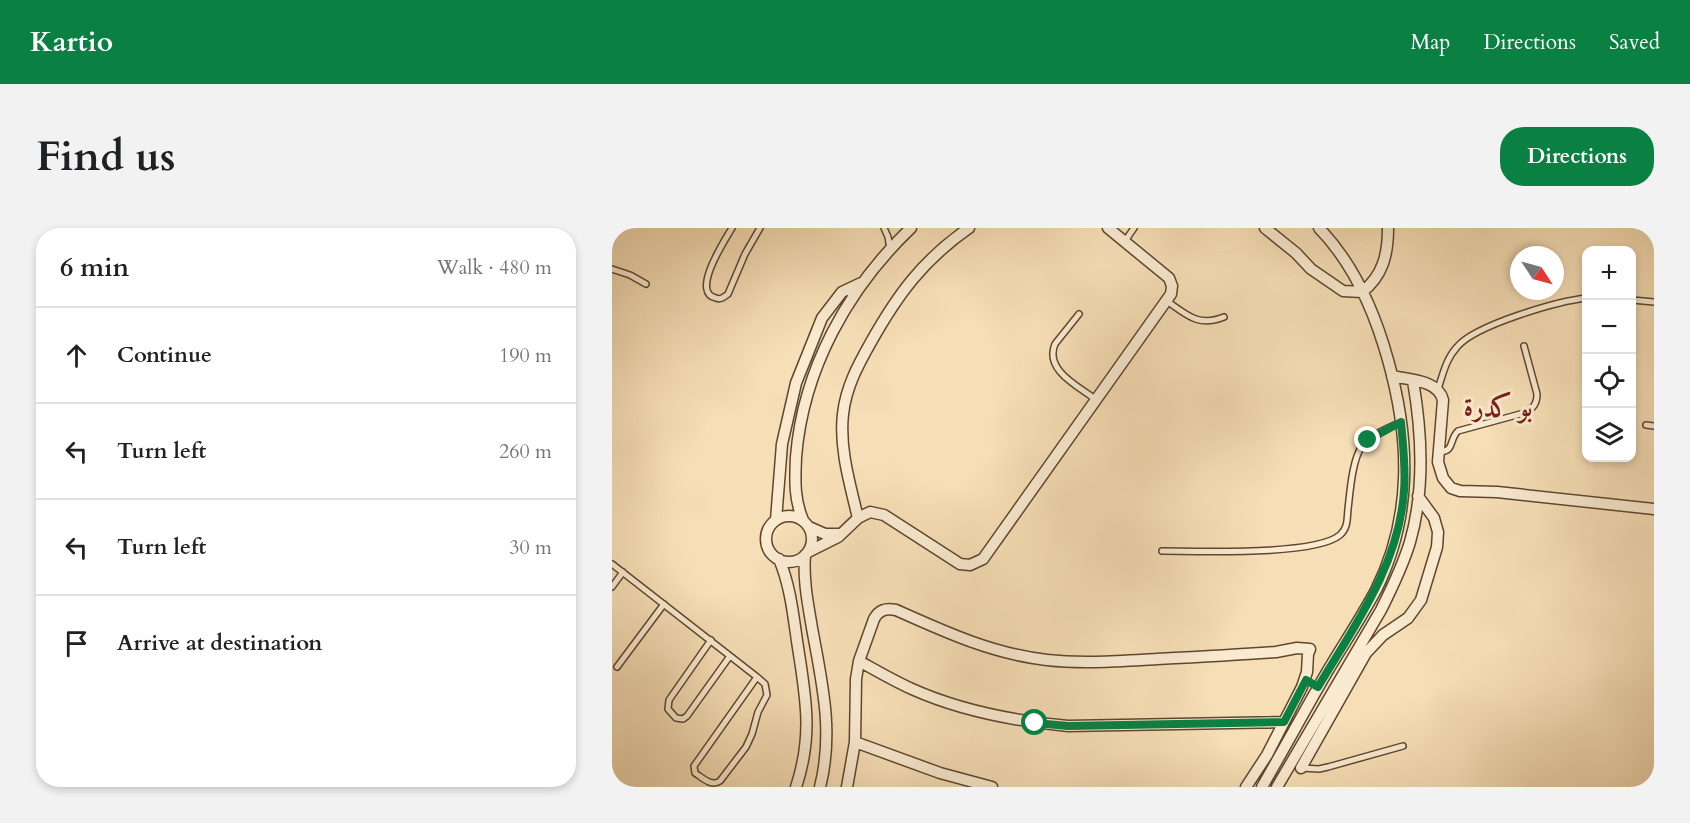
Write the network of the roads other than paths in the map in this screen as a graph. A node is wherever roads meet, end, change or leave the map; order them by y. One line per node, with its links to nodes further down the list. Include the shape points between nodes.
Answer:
1 (618, 228): 12 (lane)
2 (732, 228): 3 (lane, via 706,282 713,298 728,294)
3 (760, 228)
4 (884, 228): 14 (lane)
5 (911, 228): 14 (street)
6 (969, 228): 36 (street, via 937,253 906,286 886,314 853,376 842,426)
7 (1108, 228): 13 (street)
8 (1134, 228): 13 (lane)
9 (1265, 228): 18 (street, via 1343,291)
10 (1319, 228): 18 (street)
11 (1388, 228): 18 (street, via 1381,269)
12 (612, 236)
13 (1125, 241): 21 (street, via 1168,278 1172,290)
14 (890, 250): 16 (street)
15 (612, 269): 17 (lane)
16 (861, 283): 37 (street, via 842,292 822,318 796,382 782,444); 38 (street, via 819,359 803,414 795,487 798,508)
17 (646, 284)
18 (1362, 292): 26 (street)
19 (1582, 299): 28 (lane, via 1546,306 1469,336 1452,354)
20 (1636, 300): 22 (lane)
21 (1167, 301): 24 (lane, via 1198,320 1213,321); 29 (street)
22 (1654, 302)
23 (1079, 314): 29 (lane, via 1053,347 1053,361 1057,369)
24 (1224, 316)
25 (1524, 346): 33 (lane, via 1537,394 1533,408 1458,431 1449,449)
26 (1392, 376): 27 (street); 30 (street)
27 (1413, 381): 28 (street); 34 (street, via 1420,449)
28 (1438, 389): 33 (street, via 1443,400)
29 (1097, 400): 36 (street, via 986,555 975,564 955,561 884,515 870,512)
30 (1401, 422): 40 (lane, via 1368,440 1359,452 1347,523 1335,538 1284,550); 53 (street, via 1404,492 1390,557 1376,591)
31 (1646, 425): 32 (lane)
32 (1654, 426)
33 (1439, 452): 35 (street, via 1443,478 1451,488 1460,491)
34 (1418, 496): 54 (street, via 1410,541 1392,587); 58 (street, via 1434,518 1438,532 1421,600 1408,618 1366,653)
35 (1654, 509)
36 (858, 518): 39 (street)
37 (776, 520): 38 (street, via 798,517); 42 (street, via 766,539)
38 (806, 524): 39 (street, via 831,534); 41 (street, via 812,539)
39 (845, 531): 41 (street)
40 (1162, 551)
41 (806, 554): 42 (street, via 793,561); 61 (street, via 806,594 827,722)
42 (779, 559): 60 (street, via 791,596 807,707 805,752)
43 (612, 564): 44 (lane)
44 (623, 572): 45 (lane); 46 (lane)
45 (612, 587)
46 (664, 604): 47 (lane); 50 (lane)
47 (711, 640): 48 (lane); 48 (lane, via 669,700 668,709 676,718 687,716)
48 (730, 656): 51 (lane)
49 (859, 661): 52 (street, via 874,619 889,608 978,644 1047,660 1126,661 1310,649); 55 (street, via 940,700 1035,723 1068,726); 56 (street)
50 (617, 667)
51 (757, 677): 51 (lane, via 767,691 750,741 720,781 712,784 695,773 694,766)
52 (1306, 680): 53 (street); 55 (street)
53 (1318, 687): 54 (street); 65 (street)
54 (1331, 696): 66 (street)
55 (1284, 722): 59 (street, via 1268,755)
56 (855, 742): 62 (street); 63 (street)
57 (1403, 746): 58 (lane, via 1319,769)
58 (1301, 768)
59 (1246, 786): 64 (street)
60 (796, 787)
61 (820, 787)
62 (847, 787)
63 (992, 787)
64 (1233, 787)
65 (1262, 787)
66 (1277, 787)

